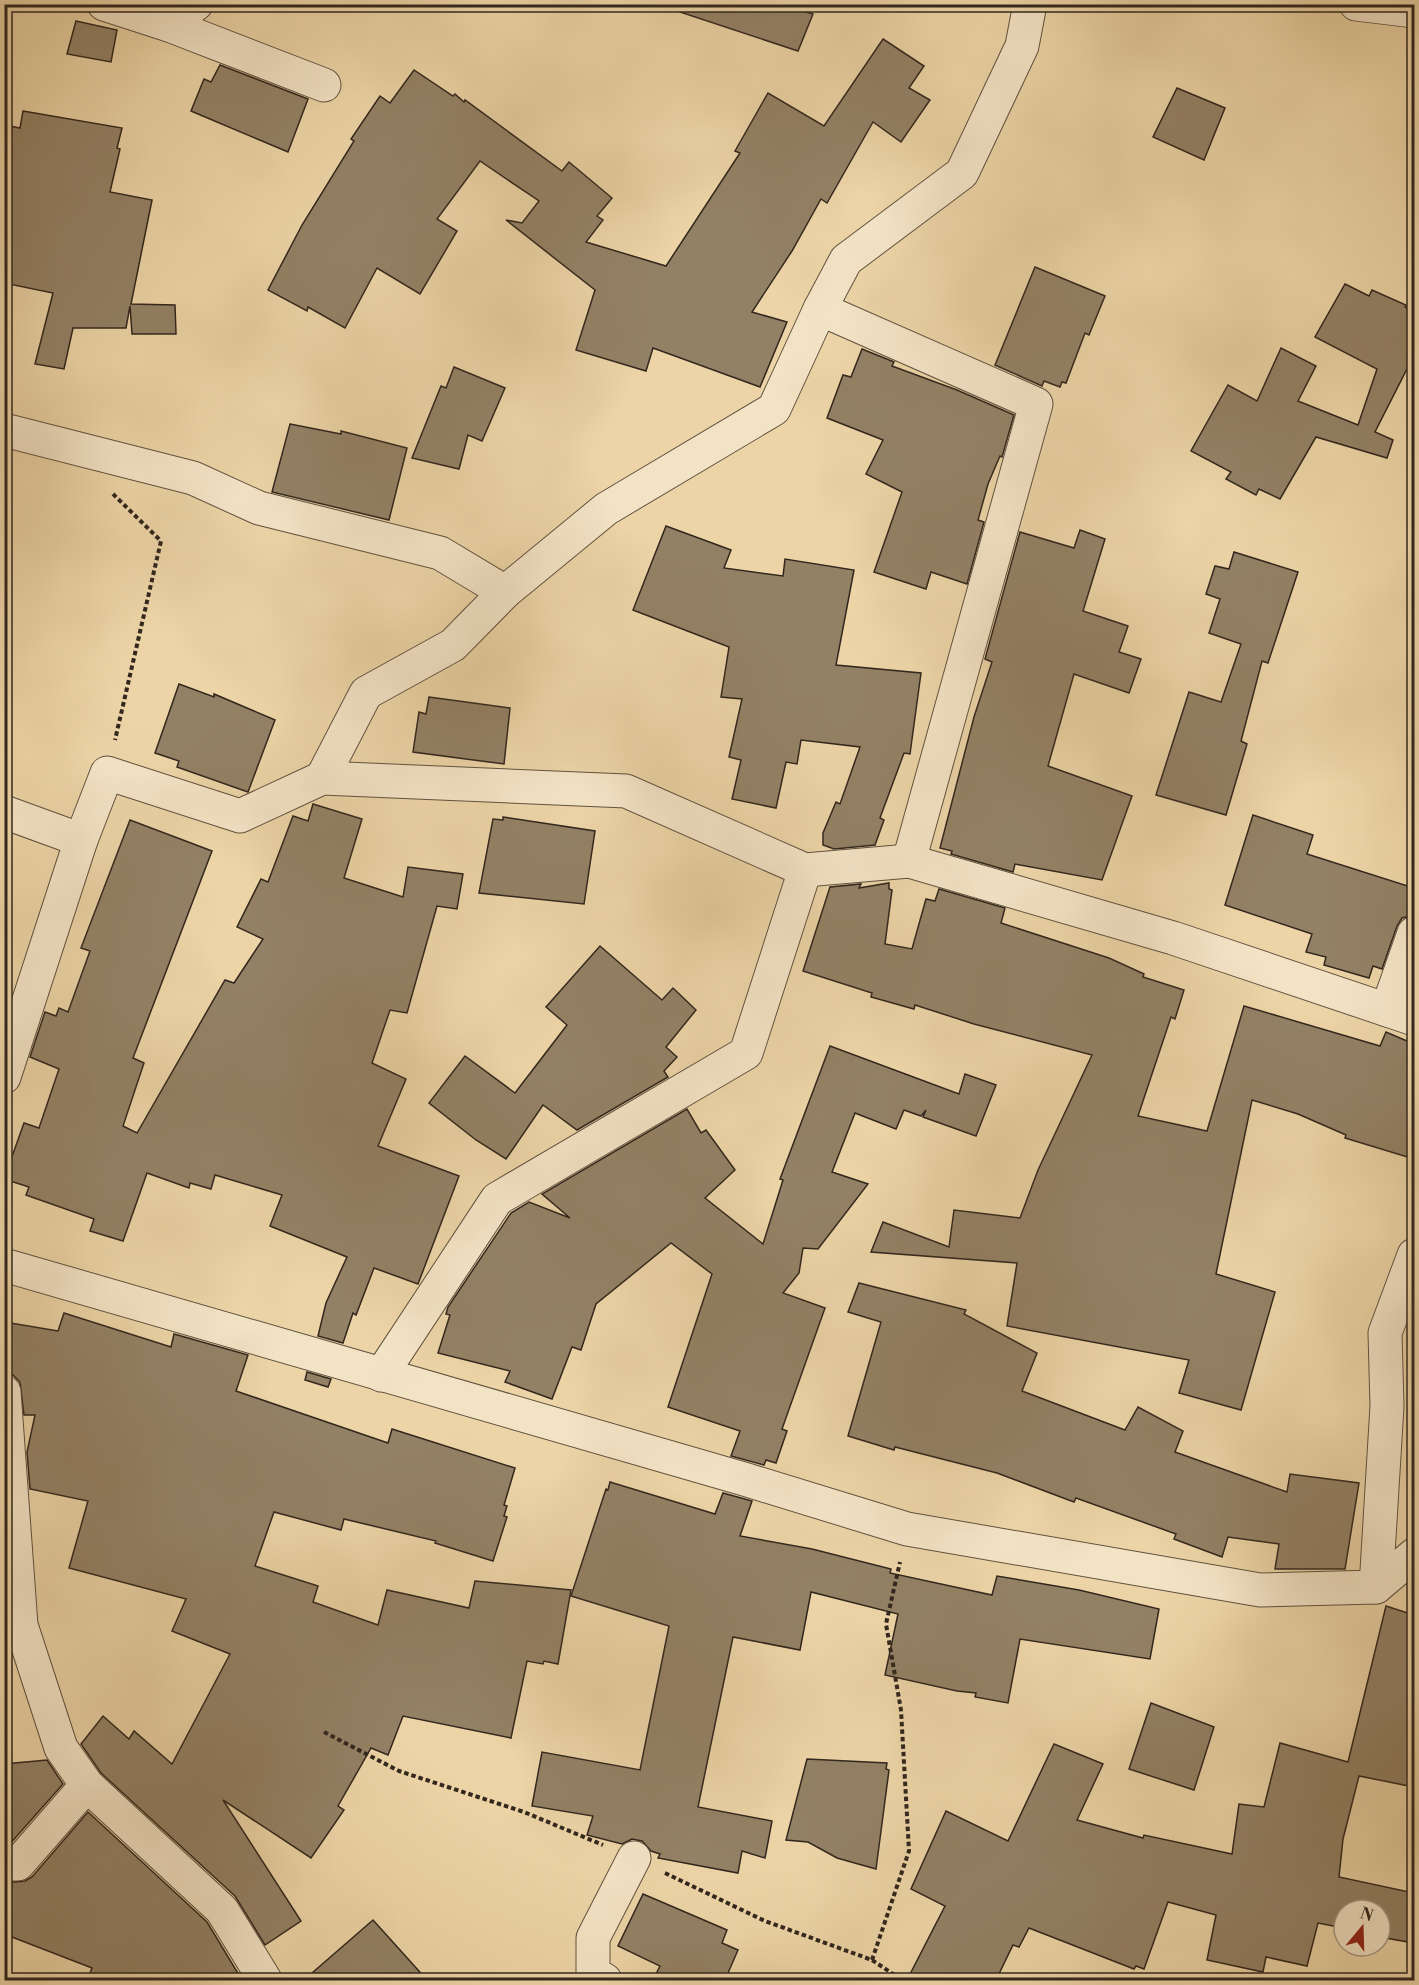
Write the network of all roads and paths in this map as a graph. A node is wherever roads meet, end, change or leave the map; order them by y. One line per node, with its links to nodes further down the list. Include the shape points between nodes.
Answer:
1 (104, 4): 6 (street)
2 (196, 4): 6 (street)
3 (1030, 4): 8 (street, via 1022,46 962,173 846,260)
4 (1356, 4): 5 (street)
5 (1414, 11)
6 (169, 25): 7 (street)
7 (324, 85)
8 (820, 309): 11 (street, via 774,409 606,509); 16 (street, via 1036,404)
9 (4, 430): 11 (street, via 193,478 259,508 440,553)
10 (111, 492): 12 (path, via 161,541)
11 (504, 592): 13 (street, via 453,645 366,693)
12 (107, 772): 13 (street, via 240,816); 15 (street)
13 (322, 778): 17 (street, via 626,791)
14 (4, 812): 15 (street)
15 (81, 840): 20 (street)
16 (909, 861): 17 (street); 19 (street, via 1173,938)
17 (804, 870): 23 (street, via 746,1053 497,1199)
18 (1414, 933): 19 (street)
19 (1401, 1015)
20 (4, 1077)
21 (1414, 1254): 27 (street, via 1385,1333 1387,1406)
22 (4, 1265): 23 (street)
23 (381, 1375): 25 (street)
24 (4, 1392): 29 (street, via 21,1625 61,1748)
25 (907, 1529): 27 (street, via 1260,1590); 32 (path, via 886,1624 901,1710 909,1851)
26 (1414, 1555): 27 (street)
27 (1376, 1587)
28 (324, 1732): 30 (path, via 399,1771 524,1812)
29 (87, 1785): 31 (street, via 18,1864); 34 (street, via 222,1910)
30 (634, 1858): 32 (path, via 765,1921); 33 (street, via 593,1938)
31 (4, 1864)
32 (872, 1960): 35 (path)
33 (596, 1978)
34 (265, 1980)
35 (902, 1980)

